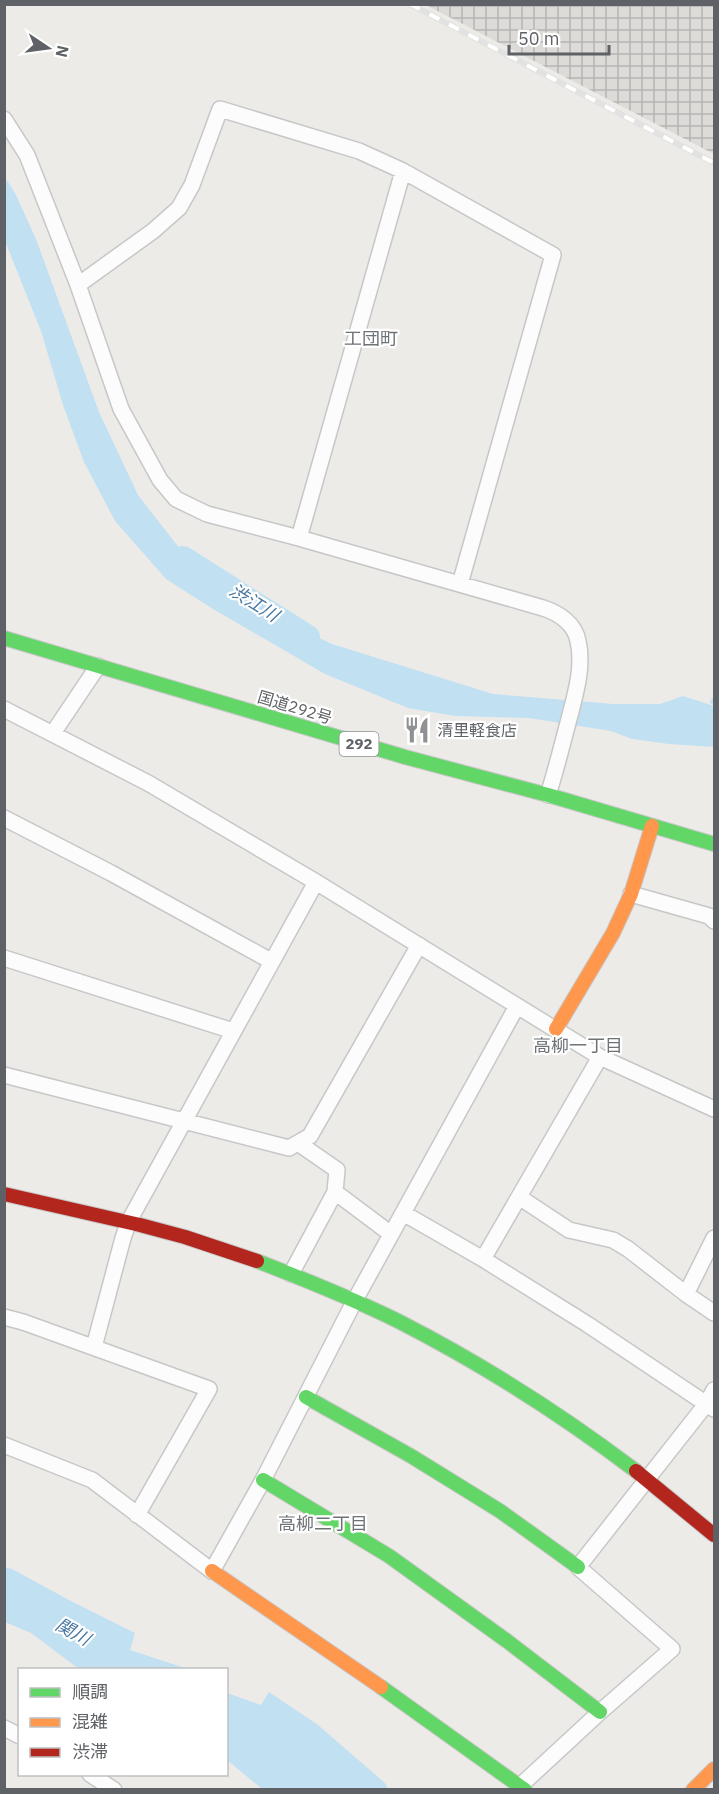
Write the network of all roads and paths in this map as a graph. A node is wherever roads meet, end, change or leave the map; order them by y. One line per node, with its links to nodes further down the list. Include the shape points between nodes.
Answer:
1 (4, 119): 3 (street, via 27,155)
2 (403, 171): 3 (street, via 359,151 220,109 192,185 179,208); 4 (street); 5 (street, via 553,255)
3 (78, 285): 4 (street, via 121,409 160,480 176,499 207,514)
4 (299, 538): 5 (street)
5 (460, 584): 10 (street, via 553,611 578,639 577,687)
6 (4, 638): 7 (main road, 国道292号 / 292)
7 (98, 666): 9 (street); 10 (main road, 国道292号 / 292)
8 (4, 709): 9 (street)
9 (53, 733): 14 (street, via 148,783)
10 (548, 795): 12 (main road, 国道292号 / 292)
11 (4, 818): 19 (street)
12 (652, 826): 13 (main road, 国道292号 / 292); 15 (main road)
13 (714, 844)
14 (316, 882): 17 (street); 19 (street)
15 (631, 894): 16 (street, via 709,916); 21 (main road, via 613,933)
16 (714, 921)
17 (419, 945): 20 (street); 27 (street, via 310,1136)
18 (4, 958): 22 (street)
19 (271, 961): 22 (street)
20 (517, 1006): 21 (street); 31 (street)
21 (556, 1029): 23 (street)
22 (233, 1031): 26 (street)
23 (600, 1057): 25 (street); 30 (street)
24 (4, 1076): 26 (street)
25 (714, 1109)
26 (184, 1121): 27 (street, via 289,1148); 32 (street)
27 (298, 1143): 28 (street, via 337,1170)
28 (335, 1192): 33 (street); 36 (street)
29 (4, 1194): 32 (main road)
30 (519, 1197): 35 (street); 37 (street, via 569,1230 613,1240)
31 (403, 1213): 33 (street); 35 (street)
32 (129, 1221): 36 (main road); 41 (street)
33 (391, 1234): 38 (street)
34 (714, 1238): 37 (street)
35 (483, 1259): 43 (street)
36 (291, 1274): 38 (main road)
37 (686, 1294): 39 (street)
38 (355, 1300): 42 (street); 45 (main road, via 430,1336 491,1372 571,1423)
39 (714, 1313)
40 (4, 1317): 41 (street)
41 (94, 1347): 47 (street, via 209,1389)
42 (306, 1397): 46 (street); 49 (main road, via 500,1511)
43 (712, 1401): 45 (street)
44 (4, 1445): 47 (street, via 92,1480)
45 (647, 1479): 48 (main road); 49 (street)
46 (263, 1480): 50 (street); 51 (main road, via 389,1556)
47 (137, 1515): 50 (street)
48 (714, 1535)
49 (578, 1567): 51 (street, via 672,1648)
50 (212, 1571): 56 (main road)
51 (600, 1712): 56 (street)
52 (4, 1728): 53 (street)
53 (18, 1735)
54 (714, 1769): 58 (main road)
55 (93, 1776): 57 (street)
56 (523, 1788)
57 (114, 1790)
58 (693, 1790)

